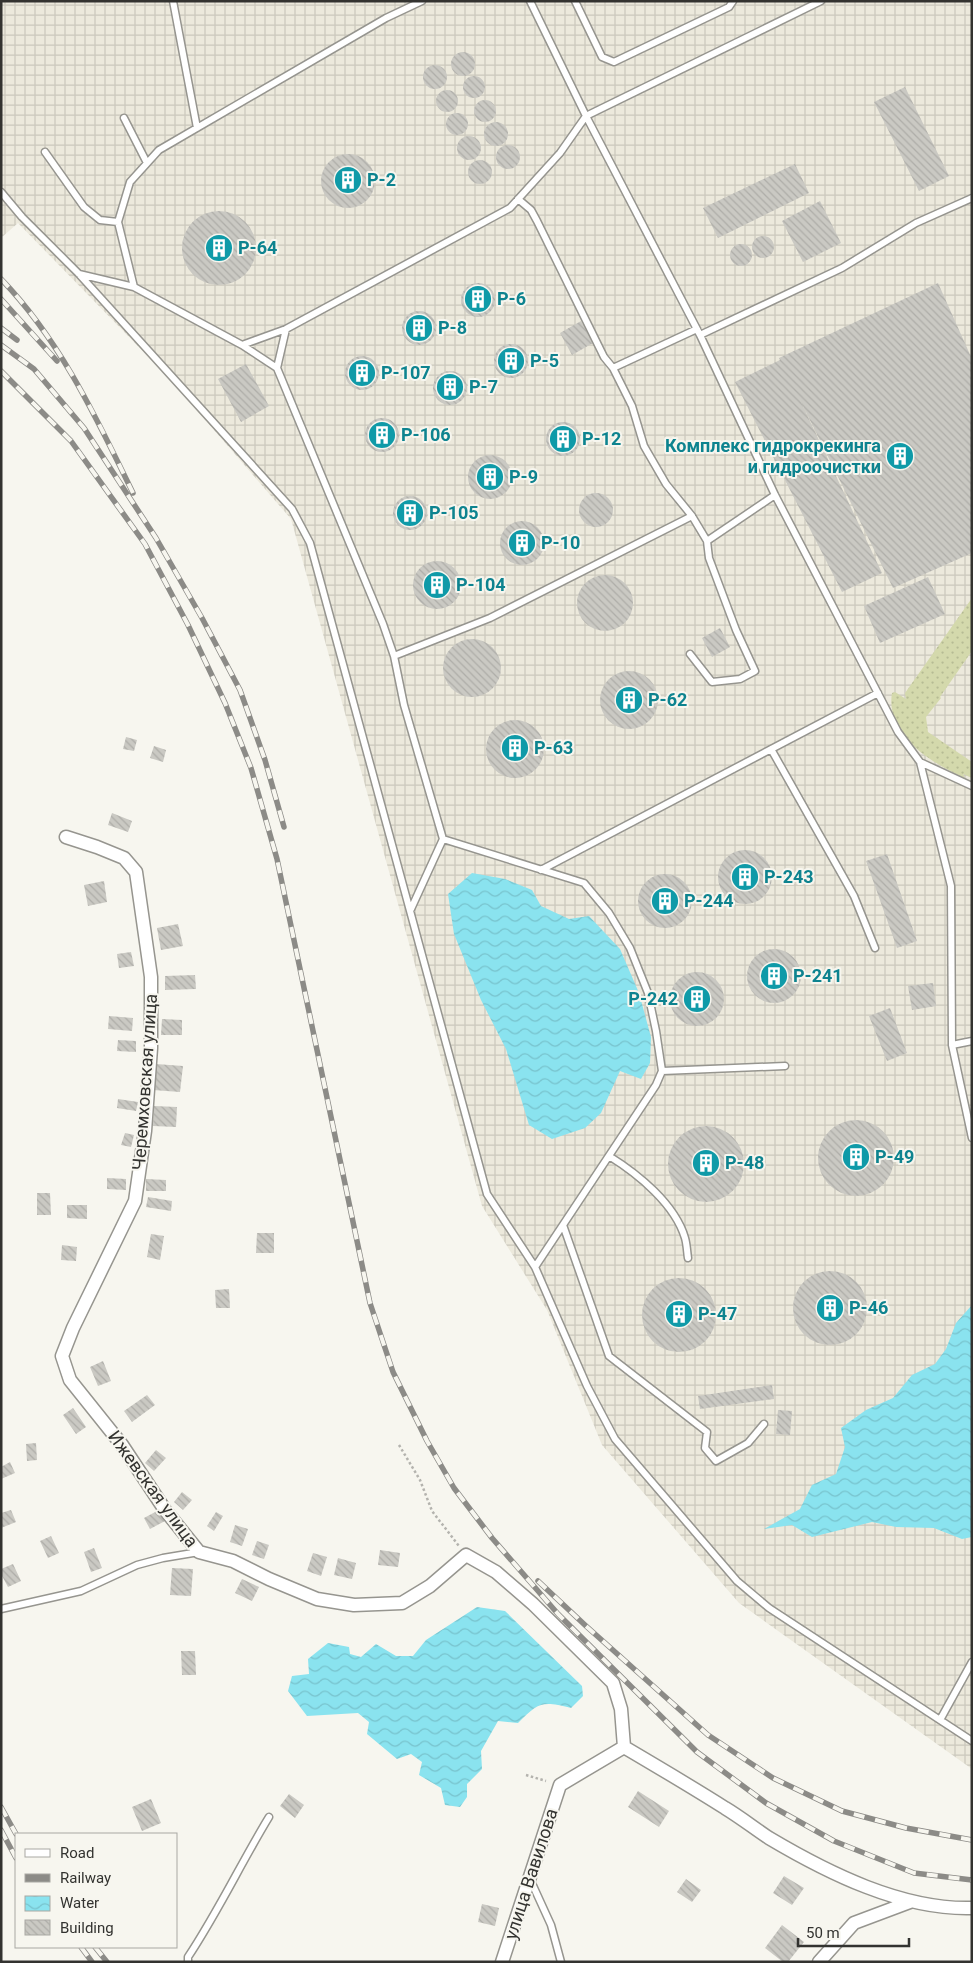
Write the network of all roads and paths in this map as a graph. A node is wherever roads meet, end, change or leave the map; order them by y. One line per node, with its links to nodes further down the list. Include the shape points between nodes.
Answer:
1 (172, 1): 9 (lane)
2 (422, 1): 9 (lane, via 386,18)
3 (530, 1): 7 (lane)
4 (574, 1): 5 (lane, via 602,57 614,62 729,7)
5 (733, 1)
6 (821, 1): 7 (lane)
7 (586, 116): 14 (lane, via 560,153); 19 (lane)
8 (124, 118): 11 (lane)
9 (197, 128): 11 (lane, via 158,150)
10 (45, 152): 15 (lane, via 84,207 100,220)
11 (147, 163): 15 (lane, via 130,182)
12 (1, 192): 16 (lane)
13 (972, 198): 19 (lane, via 916,223 842,268)
14 (518, 199): 18 (lane, via 510,208); 22 (lane, via 531,210 604,357)
15 (118, 222): 17 (lane)
16 (78, 273): 17 (lane); 35 (lane, via 292,509 310,543)
17 (134, 287): 20 (lane)
18 (286, 330): 20 (lane); 21 (lane)
19 (699, 332): 22 (lane); 23 (lane)
20 (242, 345): 21 (lane)
21 (277, 368): 27 (lane)
22 (614, 368): 24 (lane, via 632,406 644,446 666,484)
23 (775, 496): 25 (lane); 28 (lane)
24 (692, 516): 25 (lane); 27 (lane, via 490,618)
25 (707, 541): 26 (lane, via 709,558 755,671 740,679 712,682)
26 (690, 654)
27 (394, 656): 33 (lane, via 404,705)
28 (878, 693): 29 (lane); 30 (lane, via 898,732)
29 (771, 748): 34 (lane); 36 (lane, via 854,896)
30 (920, 762): 31 (lane); 38 (lane, via 951,886)
31 (972, 786)
32 (66, 837): 46 (street, Черемховская улица, via 124,858 136,872 151,977 146,1122 135,1201)
33 (443, 839): 34 (lane); 35 (lane)
34 (541, 870): 40 (lane, via 584,883 630,948 648,993)
35 (410, 909): 45 (lane, via 487,1194)
36 (875, 948)
37 (972, 1041): 38 (lane)
38 (952, 1045): 41 (lane)
39 (785, 1066): 40 (lane)
40 (662, 1071): 42 (lane)
41 (972, 1138)
42 (609, 1156): 43 (lane); 44 (lane, via 633,1171 673,1214 685,1238)
43 (563, 1225): 45 (lane); 47 (lane, via 609,1356 707,1432 705,1448 716,1461 748,1443)
44 (688, 1258)
45 (535, 1268): 53 (lane, via 586,1386 615,1439 737,1581 769,1608)
46 (73, 1328): 49 (street, Ижевская улица, via 62,1356 70,1380 122,1445 165,1510)
47 (764, 1424)
48 (399, 1445): 50 (path, via 420,1480 432,1511)
49 (198, 1552): 50 (street, Ижевская улица, via 233,1561 317,1599 354,1605 402,1604 430,1586); 51 (lane, via 137,1565 81,1591)
50 (466, 1555): 55 (street, via 496,1572 613,1683 621,1710)
51 (1, 1609)
52 (972, 1662): 53 (lane)
53 (940, 1720): 54 (lane)
54 (972, 1741)
55 (624, 1747): 57 (street); 60 (street, via 770,1838 850,1881)
56 (526, 1775): 57 (path)
57 (560, 1785): 59 (street, улица Вавилова)
58 (269, 1817): 62 (lane, via 240,1864 223,1901 188,1956)
59 (530, 1878): 63 (street, улица Вавилова); 64 (lane, via 551,1925)
60 (910, 1902): 61 (street); 65 (street, via 854,1923)
61 (972, 1908)
62 (188, 1962)
63 (502, 1962)
64 (561, 1962)
65 (819, 1962)

